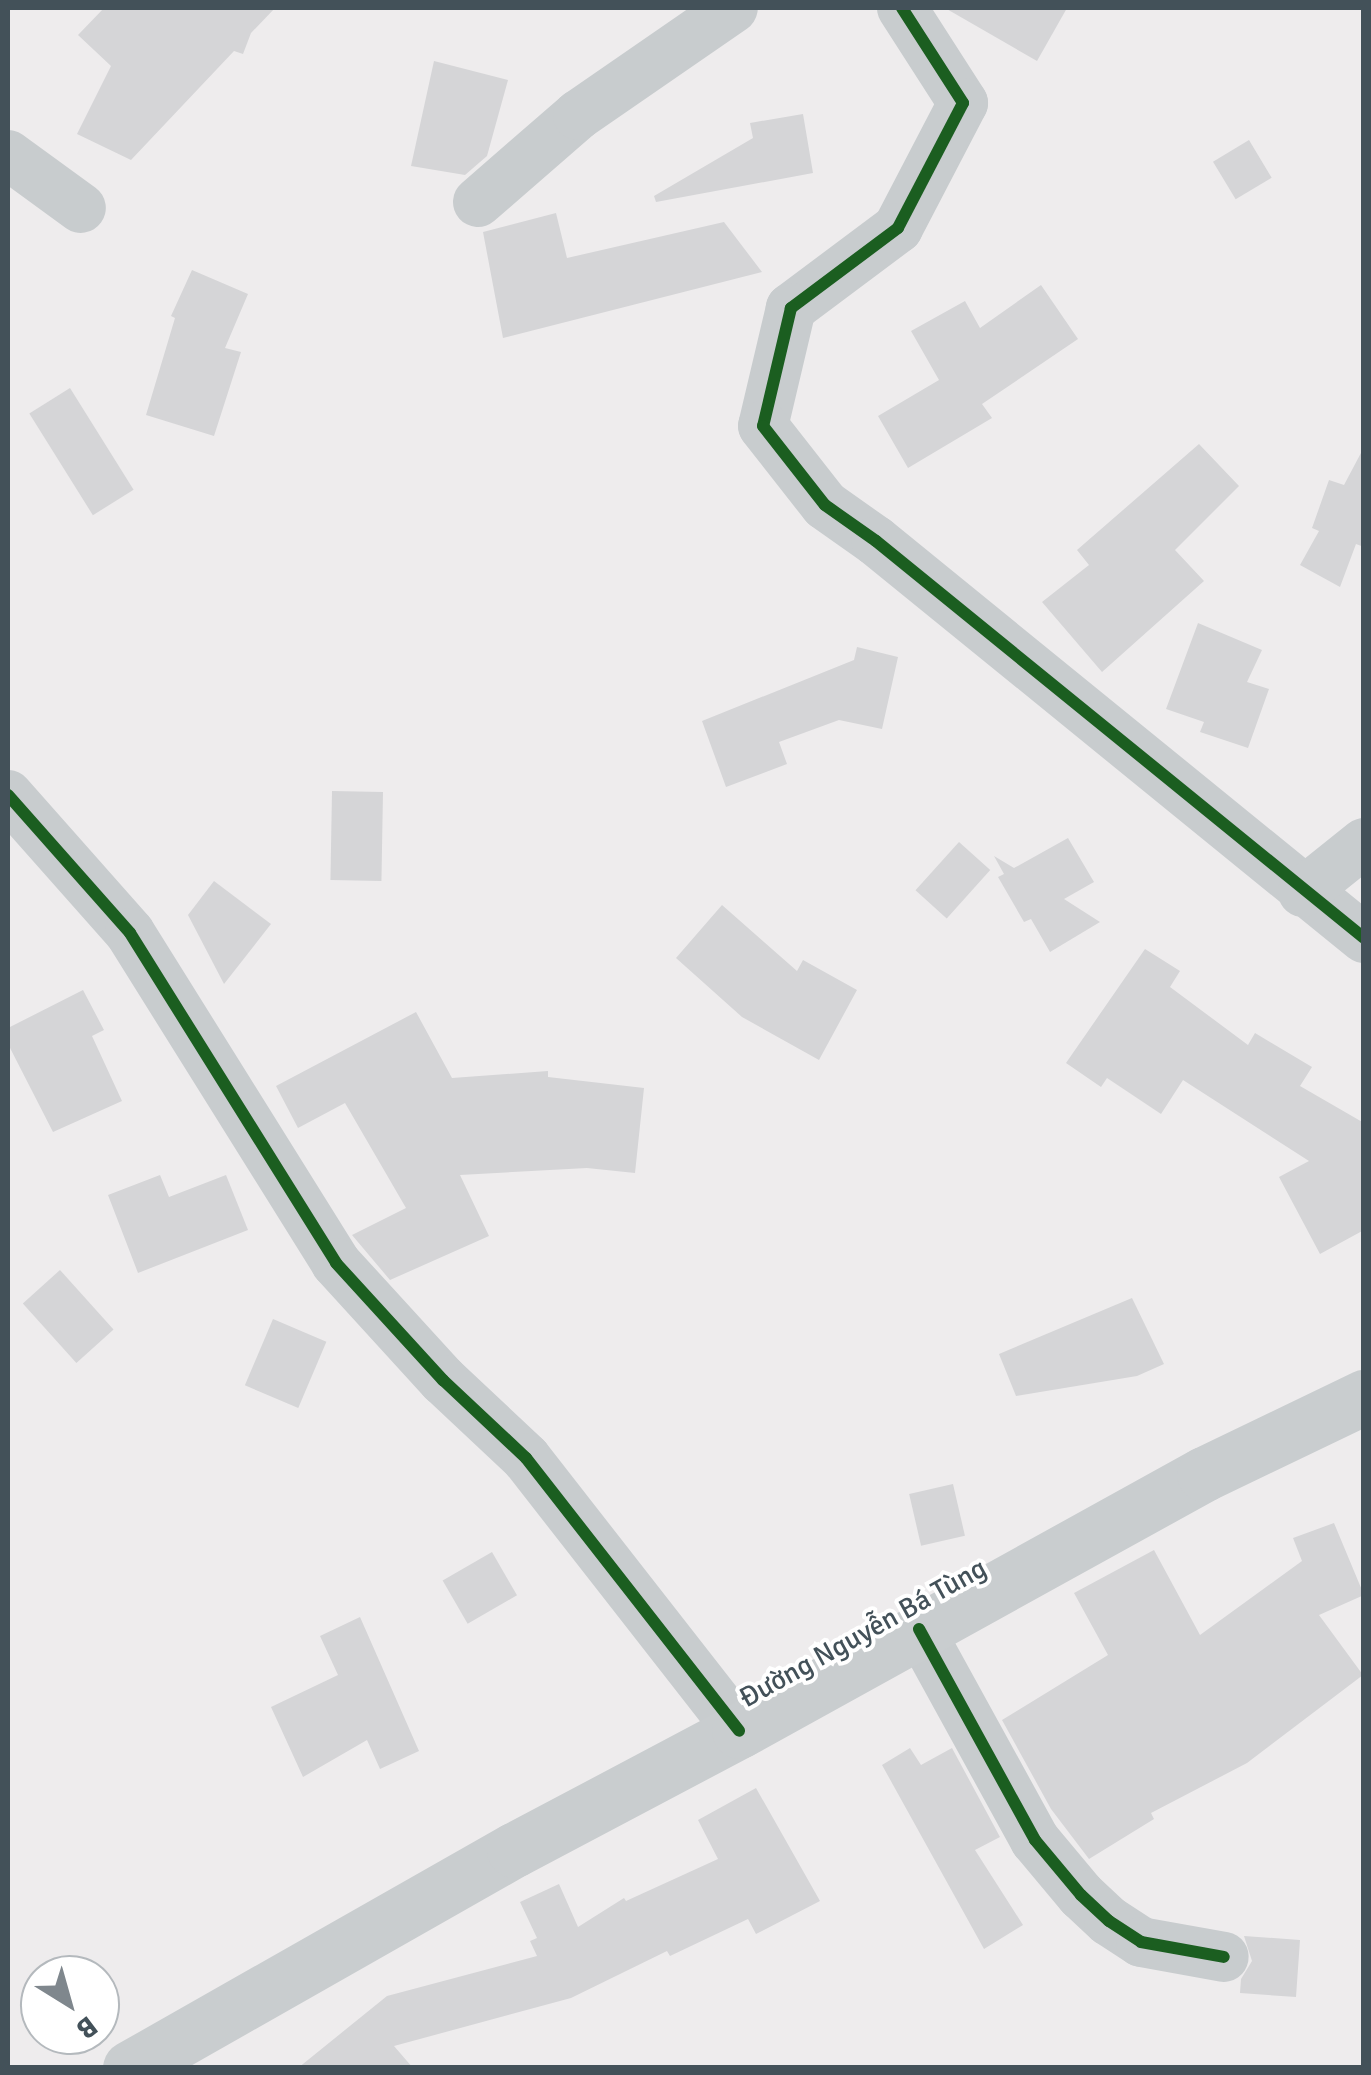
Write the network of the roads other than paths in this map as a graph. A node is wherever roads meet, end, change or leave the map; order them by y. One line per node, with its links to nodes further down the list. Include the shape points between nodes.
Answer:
1 (733, 8): 4 (street, via 578,114)
2 (902, 8): 8 (street, via 963,104 898,228 791,308 763,426 824,504)
3 (8, 155): 5 (street)
4 (478, 202)
5 (82, 208)
6 (8, 795): 12 (street, via 130,933 336,1263 443,1380 526,1458)
7 (1364, 843): 8 (street)
8 (1303, 892): 9 (street)
9 (1364, 938)
10 (1364, 1397): 11 (main road, Đường Nguyễn Bá Tùng, via 1204,1474)
11 (919, 1629): 12 (main road, Đường Nguyễn Bá Tùng); 13 (street, via 1036,1840 1081,1895 1141,1942)
12 (739, 1731): 14 (main road, Đường Nguyễn Bá Tùng)
13 (1224, 1957)
14 (130, 2068)

